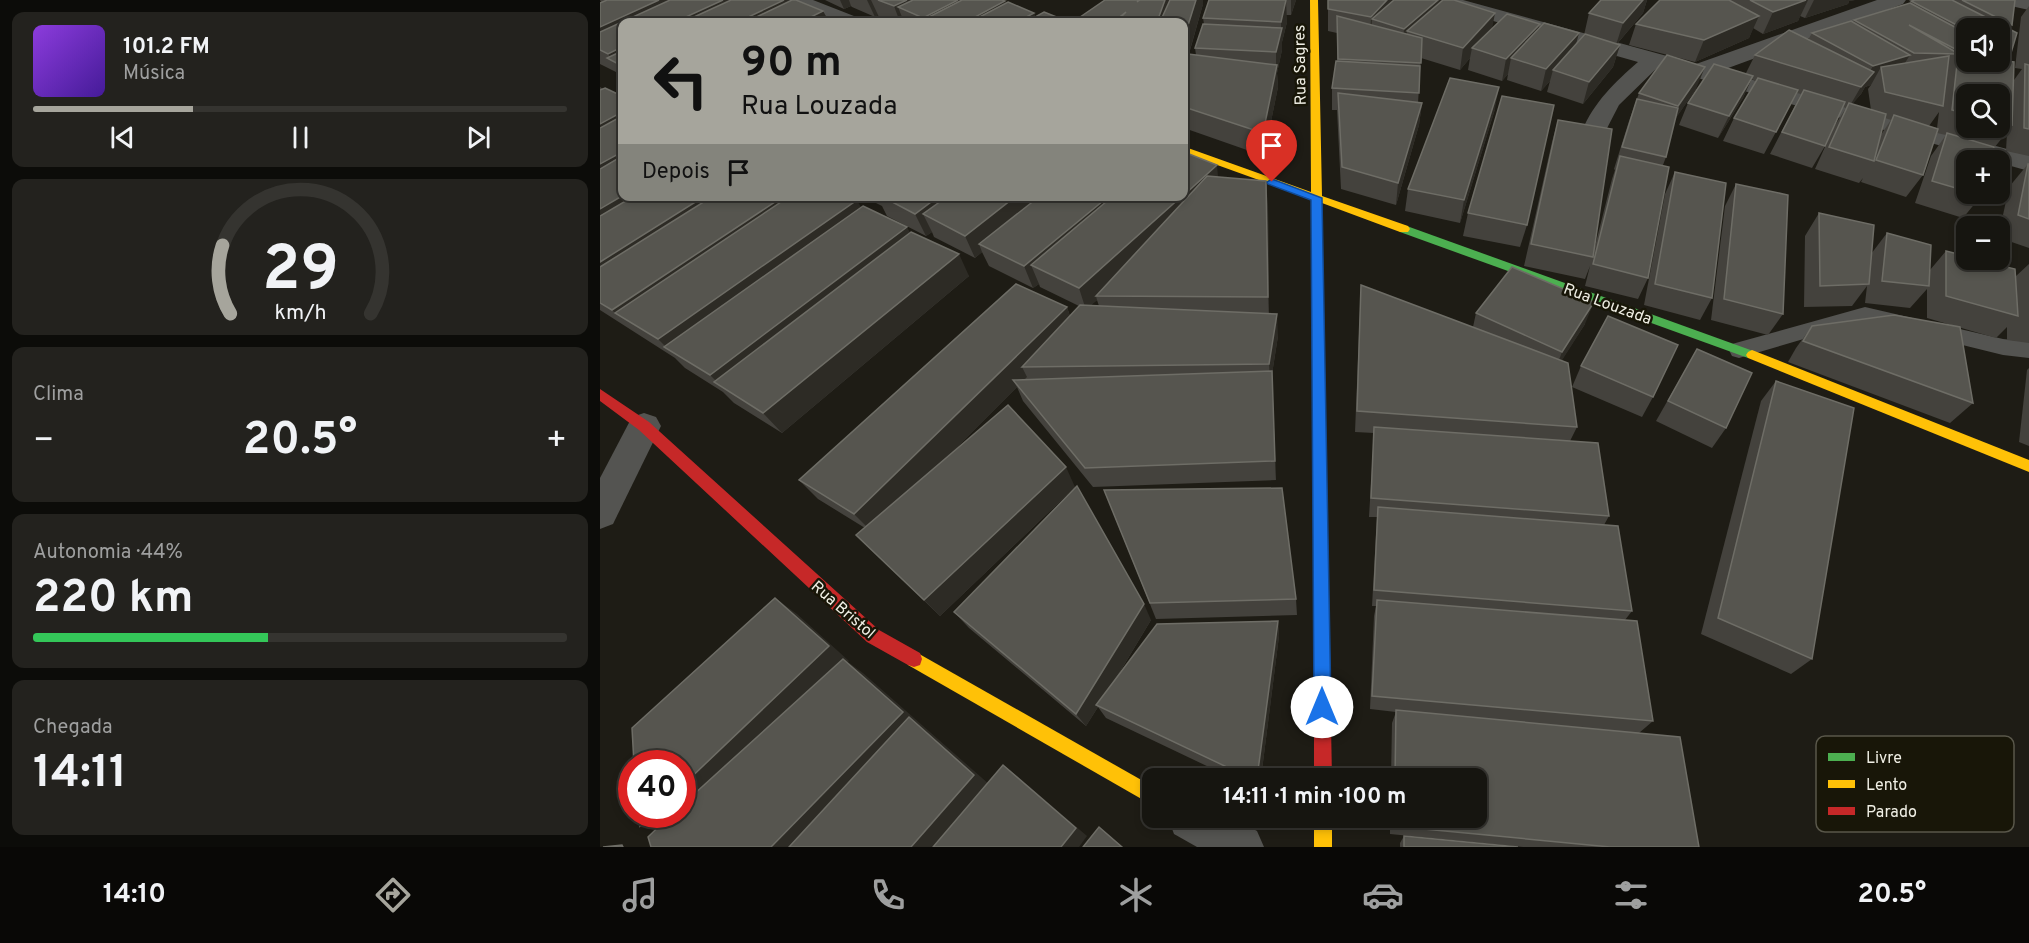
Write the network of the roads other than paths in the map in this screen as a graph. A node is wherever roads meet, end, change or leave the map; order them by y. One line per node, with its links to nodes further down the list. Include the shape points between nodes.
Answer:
1 (795, 0): 7 (street)
2 (1314, 0): 13 (street, Rua Sagres)
3 (1440, 0): 8 (street)
4 (1896, 0): 9 (street)
5 (2009, 0): 6 (street)
6 (2029, 4)
7 (842, 18)
8 (1654, 59): 9 (street); 10 (street, via 1614,97)
9 (1698, 71): 12 (street)
10 (1594, 131)
11 (1188, 151): 13 (street, Rua Louzada)
12 (2029, 164)
13 (1317, 198): 14 (street, Rua Louzada); 20 (street, Rua Sagres)
14 (1739, 350): 15 (lane, via 1865,314 2003,348); 18 (street, Rua Louzada)
15 (2029, 350)
16 (600, 394): 17 (street, Rua Bristol)
17 (644, 426): 19 (street); 21 (street, Rua Bristol, via 873,636)
18 (2029, 466)
19 (600, 513)
20 (1323, 768)
21 (1142, 790)
22 (1208, 828): 24 (street)
23 (1323, 828): 25 (street)
24 (1241, 847)
25 (1323, 847)

